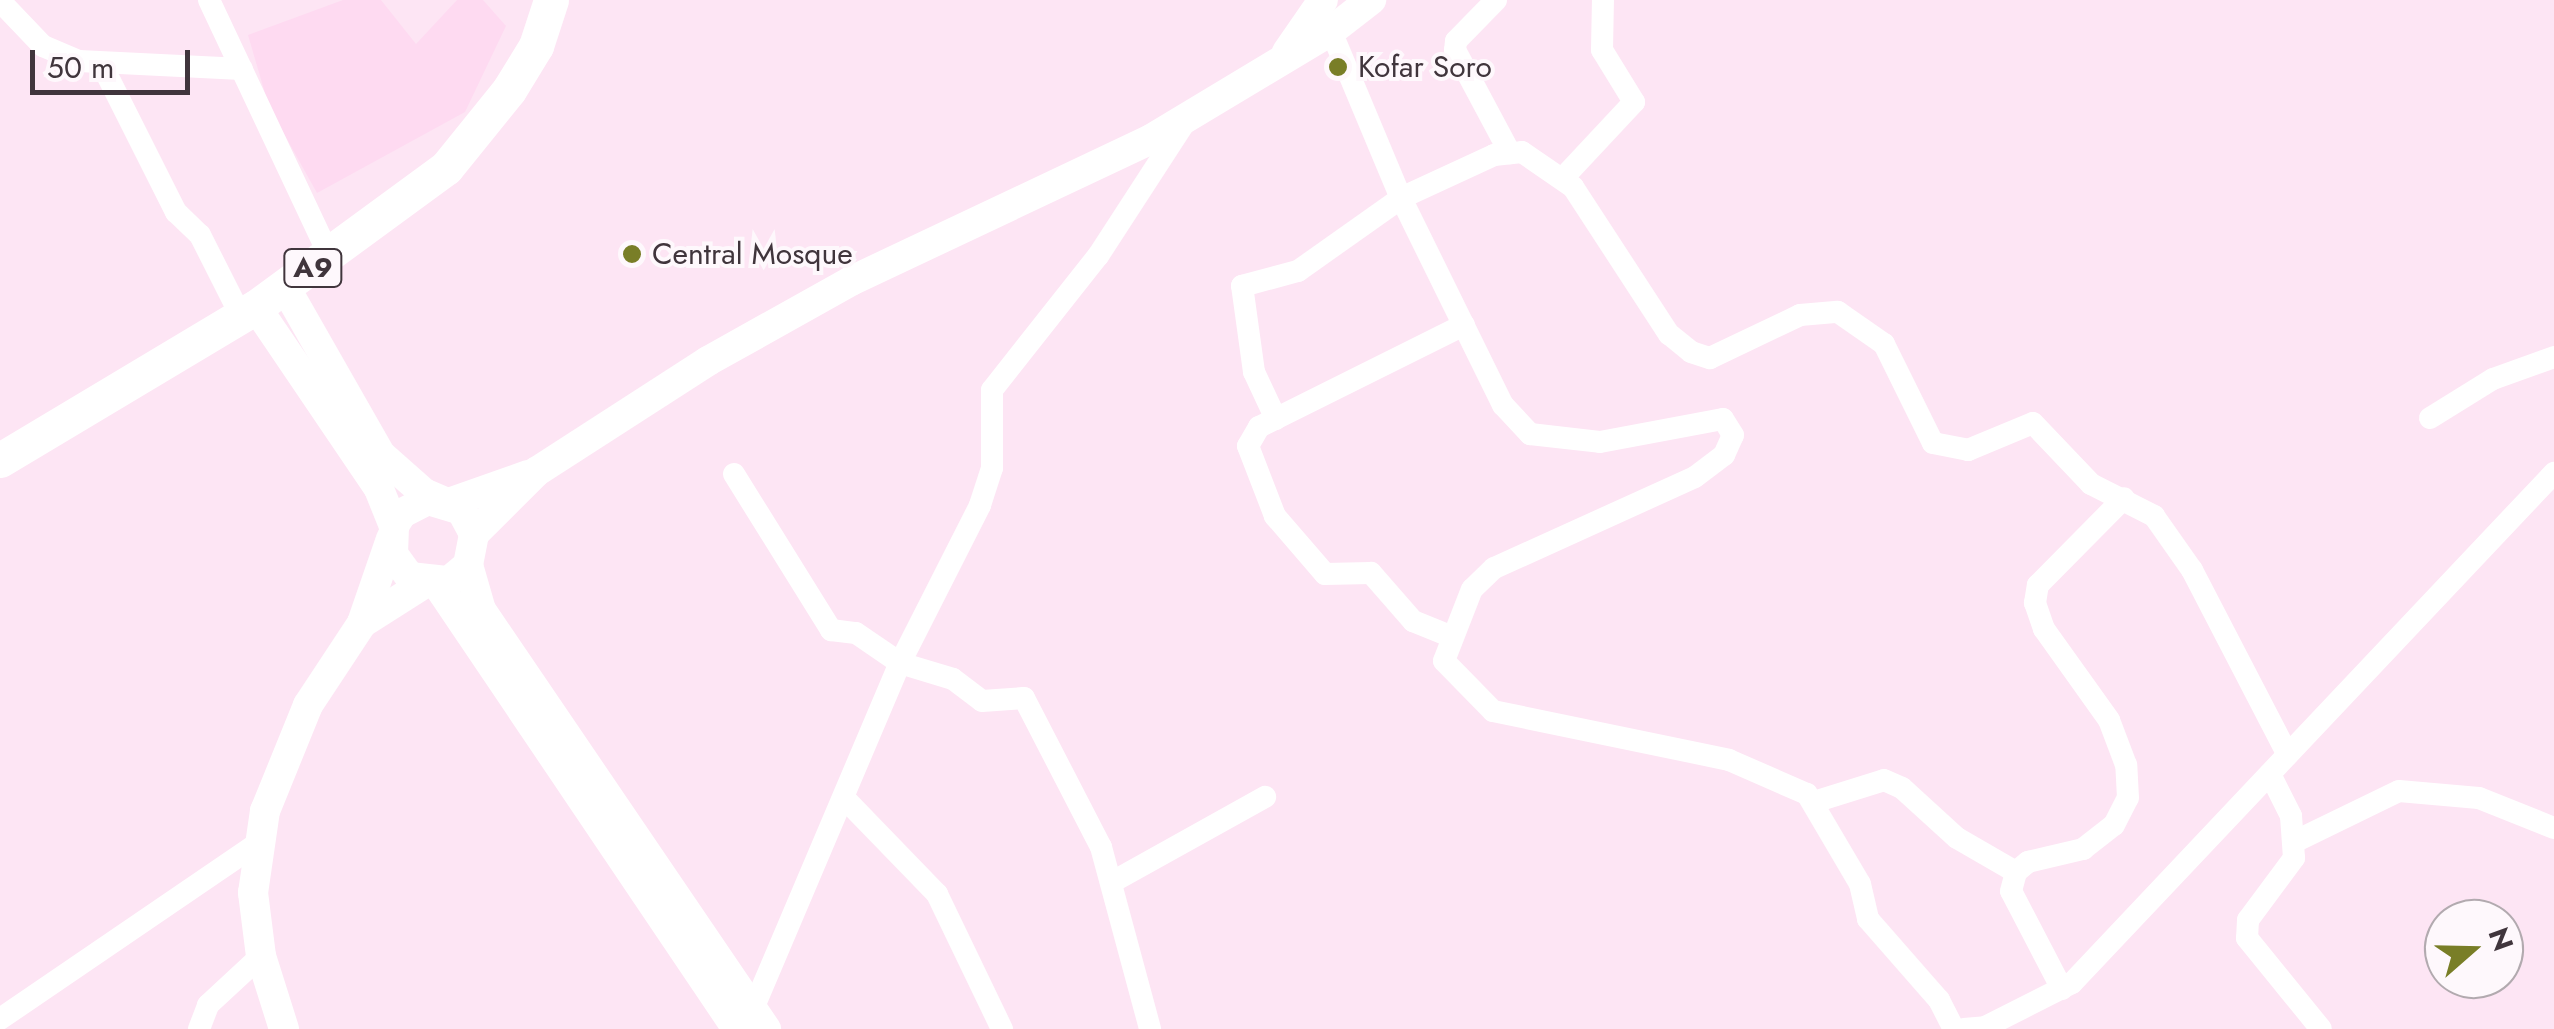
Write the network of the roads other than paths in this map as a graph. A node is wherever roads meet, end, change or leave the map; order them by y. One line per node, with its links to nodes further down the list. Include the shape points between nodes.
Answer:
1 (209, 0): 11 (street)
2 (551, 0): 16 (highway, A9, via 536,46 487,125 446,168)
3 (1323, 0): 9 (main road)
4 (1371, 0): 8 (main road)
5 (1496, 0): 13 (street, via 1455,50)
6 (1603, 0): 14 (street, via 1602,50 1634,102 1632,112)
7 (4, 12): 10 (street, via 43,46)
8 (1331, 31): 9 (main road); 15 (street)
9 (1283, 59): 12 (main road)
10 (101, 63): 11 (street); 17 (street, via 176,212)
11 (242, 69): 16 (street)
12 (1189, 116): 23 (main road, via 851,281); 34 (street, via 1098,256 992,390 992,468 980,504)
13 (1510, 153): 14 (street, via 1543,160); 15 (street)
14 (1563, 178): 26 (street, via 1668,334 1691,352 1710,358 1800,316 1838,312 1884,344 1934,443 1968,450 2033,423 2091,484)
15 (1402, 198): 18 (street); 21 (street, via 1298,271 1242,286 1254,372)
16 (329, 256): 17 (highway, A9)
17 (261, 303): 22 (highway, A9); 27 (main road, via 382,454 412,484); 28 (main road, via 379,489)
18 (1464, 325): 21 (street); 33 (street, via 1504,405 1530,434 1600,442 1723,419 1733,435 1724,454 1695,476 1494,568 1472,589)
19 (2554, 357): 20 (street, via 2493,380)
20 (2430, 418)
21 (1276, 419): 33 (street, via 1259,427 1248,446 1275,516 1325,574 1371,573 1412,620)
22 (0, 460)
23 (536, 472): 27 (main road); 29 (main road)
24 (734, 474): 34 (street, via 824,625 856,633)
25 (2554, 474): 35 (street)
26 (2124, 498): 35 (street, via 2154,516 2192,570); 43 (street, via 2038,585 2035,603 2044,629 2109,720 2126,765 2128,798 2114,825 2082,849)
27 (446, 502): 28 (main road, via 414,504); 29 (main road)
28 (393, 532): 31 (main road, via 400,567); 32 (main road)
29 (474, 534): 30 (main road)
30 (468, 565): 31 (main road); 49 (main road, via 480,610)
31 (431, 584): 32 (main road); 49 (main road)
32 (362, 624): 42 (main road, via 279,764)
33 (1450, 636): 39 (street, via 1444,661 1493,711 1728,760)
34 (900, 663): 38 (street); 44 (street, via 953,680 982,701 1024,698)
35 (2288, 755): 36 (street)
36 (2270, 774): 41 (street); 46 (street)
37 (1265, 797): 44 (street)
38 (846, 800): 49 (street); 53 (street, via 937,894)
39 (1814, 802): 43 (street, via 1884,780 1957,838); 55 (street, via 1860,884 1868,919 1939,1000)
40 (2554, 828): 41 (street, via 2479,798 2400,791)
41 (2296, 841): 57 (street, via 2294,858 2248,920 2246,938)
42 (259, 842): 45 (main road, via 253,893); 48 (street)
43 (2016, 872): 46 (street, via 2011,890)
44 (1114, 882): 54 (street)
45 (261, 956): 47 (street); 52 (main road)
46 (2062, 989): 56 (street, via 1985,1027)
47 (208, 1005): 50 (street); 51 (street)
48 (0, 1019)
49 (739, 1022)
50 (184, 1029)
51 (199, 1029)
52 (284, 1029)
53 (1002, 1029)
54 (1150, 1029)
55 (1954, 1029)
56 (1964, 1029)
57 (2321, 1029)

